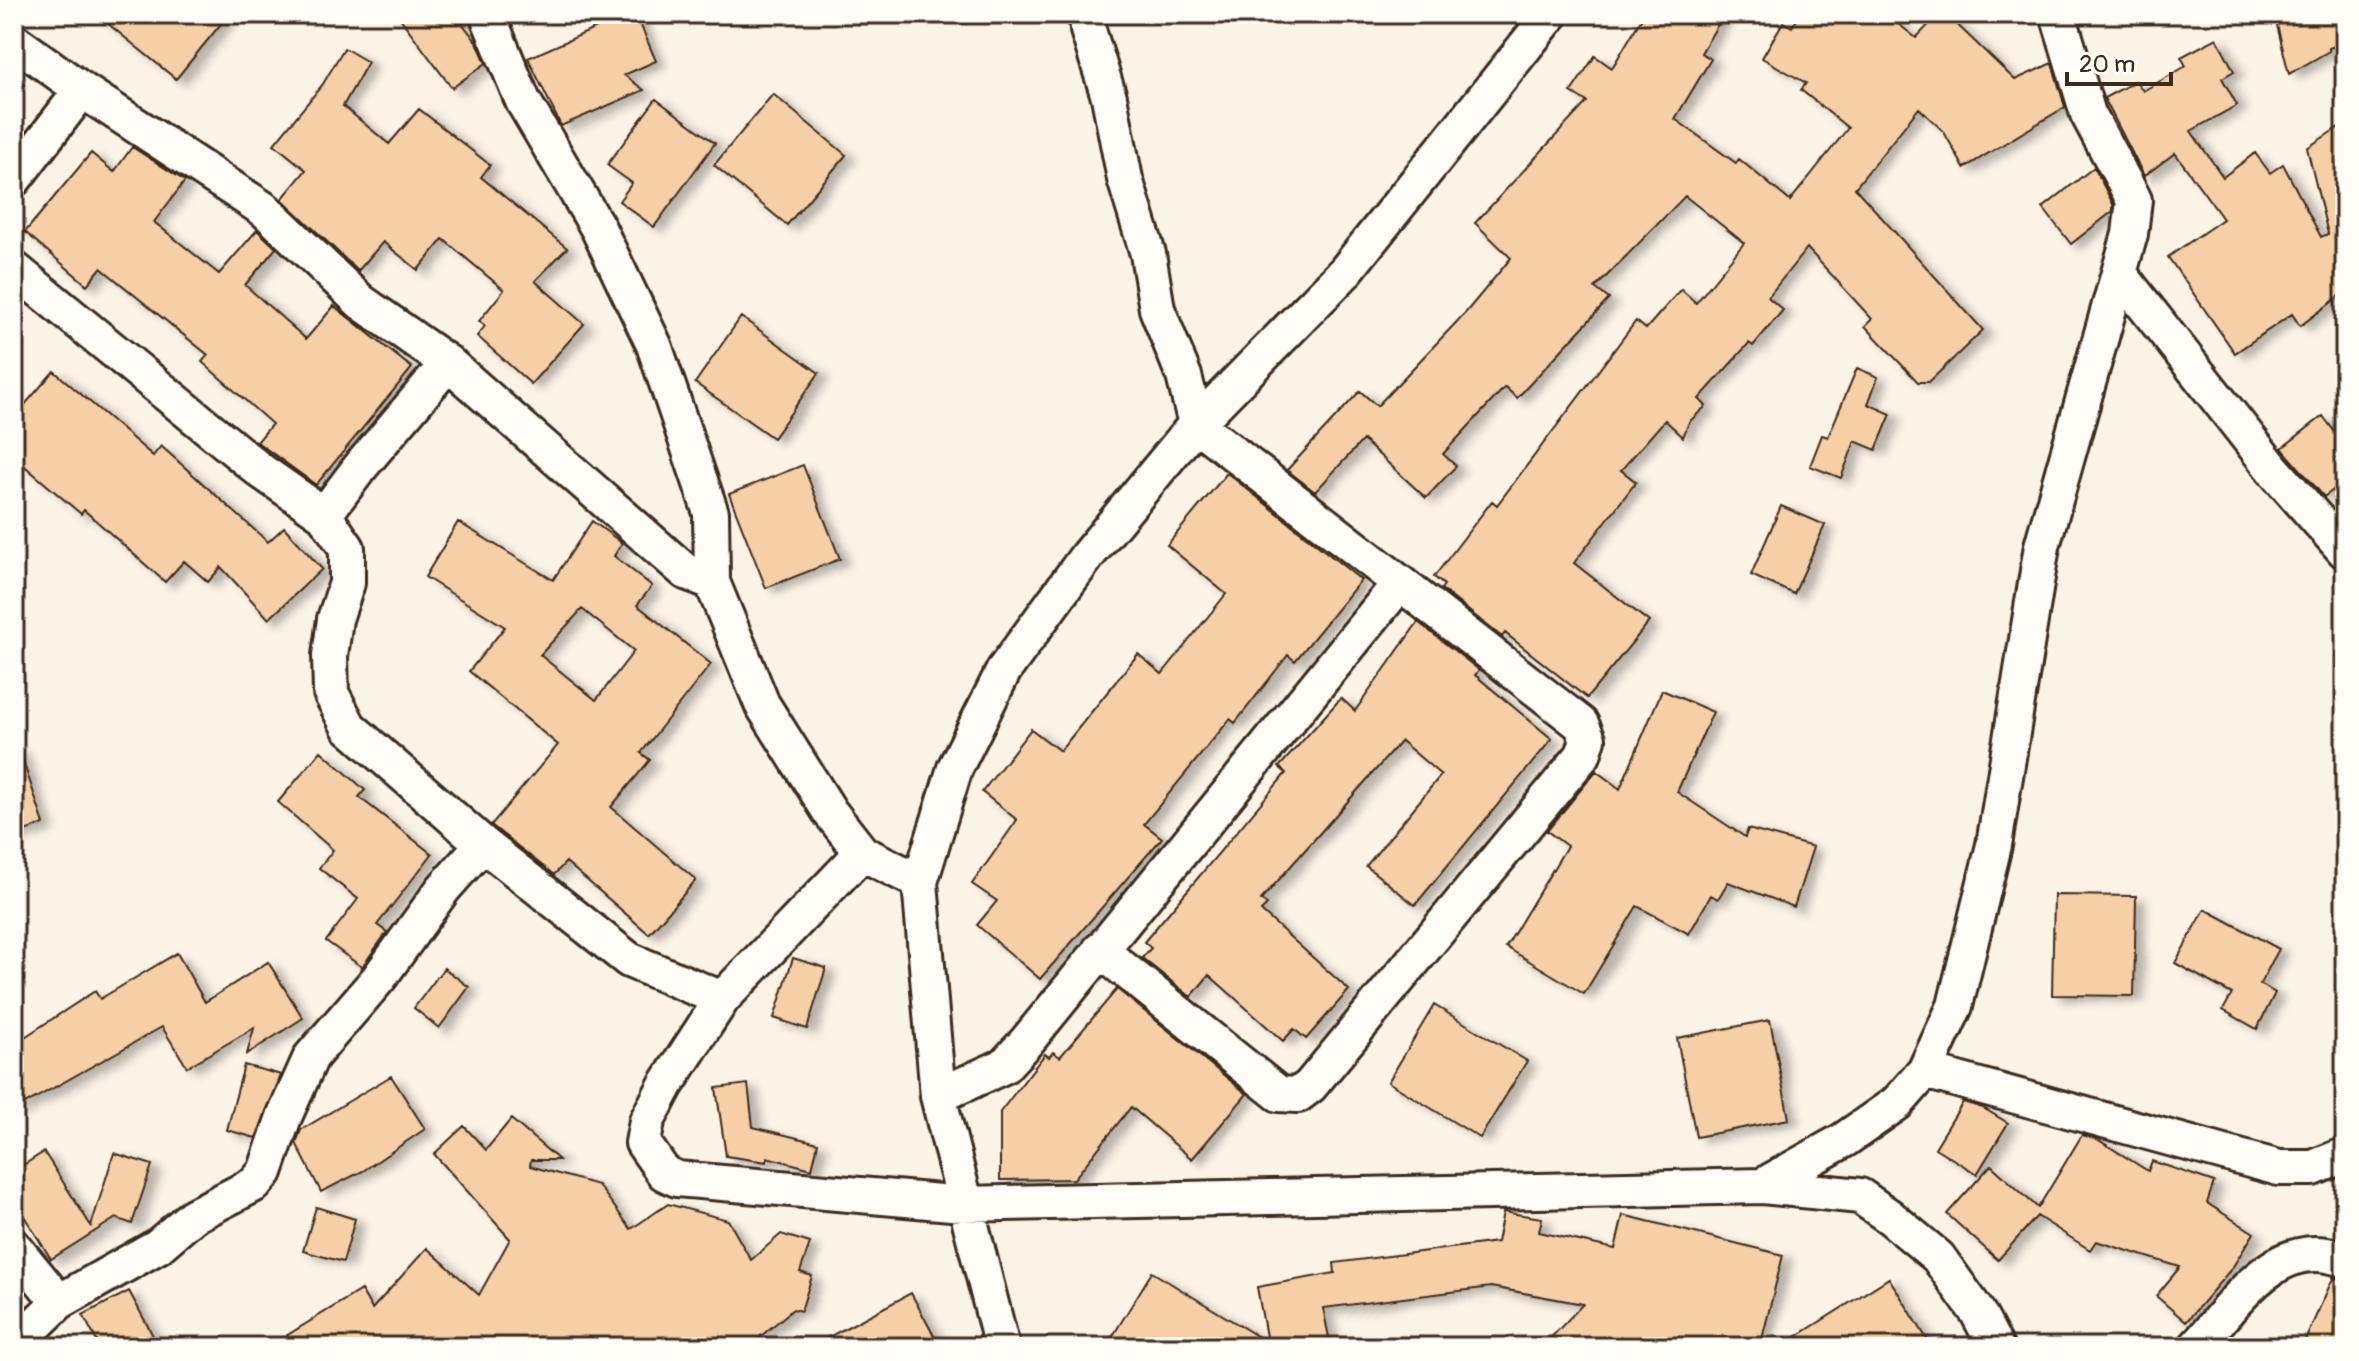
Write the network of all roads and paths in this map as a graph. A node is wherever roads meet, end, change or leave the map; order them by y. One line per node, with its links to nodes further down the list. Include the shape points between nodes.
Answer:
1 (487, 14): 14 (street, via 523,101 598,228 654,345 711,513)
2 (1087, 14): 11 (street, via 1157,309 1184,376)
3 (1551, 14): 11 (street, via 1344,273)
4 (2058, 14): 9 (street, via 2088,114 2134,200)
5 (14, 41): 6 (street)
6 (82, 90): 7 (street); 10 (street, via 265,210 361,302)
7 (14, 179)
8 (14, 269): 12 (street, via 211,431)
9 (2119, 273): 13 (street, via 2272,468); 21 (street, via 2042,546 1994,845 1971,948 1955,1006)
10 (448, 363): 12 (street); 14 (street, via 686,572)
11 (1196, 424): 15 (street); 18 (street, via 1087,556 1004,670 955,768)
12 (324, 515): 16 (street, via 347,548 347,583 330,656 331,693 349,727)
13 (2345, 551)
14 (712, 582): 17 (street, via 762,704)
15 (1400, 583): 19 (street); 19 (street, via 1581,724 1588,739 1583,755 1298,1095 1279,1094)
16 (483, 844): 20 (street, via 629,960); 28 (street, via 311,1057 265,1172 255,1184 193,1216 158,1246)
17 (862, 853): 18 (street); 20 (street)
18 (920, 882): 22 (street)
19 (1100, 950): 22 (street, via 1004,1066)
20 (722, 999): 25 (street, via 647,1121 643,1143 664,1173 677,1179)
21 (1925, 1071): 23 (street, via 2279,1168 2313,1168); 24 (street, via 1897,1103)
22 (938, 1096): 25 (street)
23 (2345, 1155)
24 (1762, 1186): 25 (street); 31 (street, via 1860,1196 1938,1257)
25 (963, 1204): 30 (street)
26 (14, 1247): 28 (street)
27 (2345, 1260): 32 (street, via 2297,1254 2269,1267)
28 (59, 1302): 29 (street, via 29,1331)
29 (21, 1347)
30 (1002, 1347)
31 (1996, 1347)
32 (2196, 1347)

